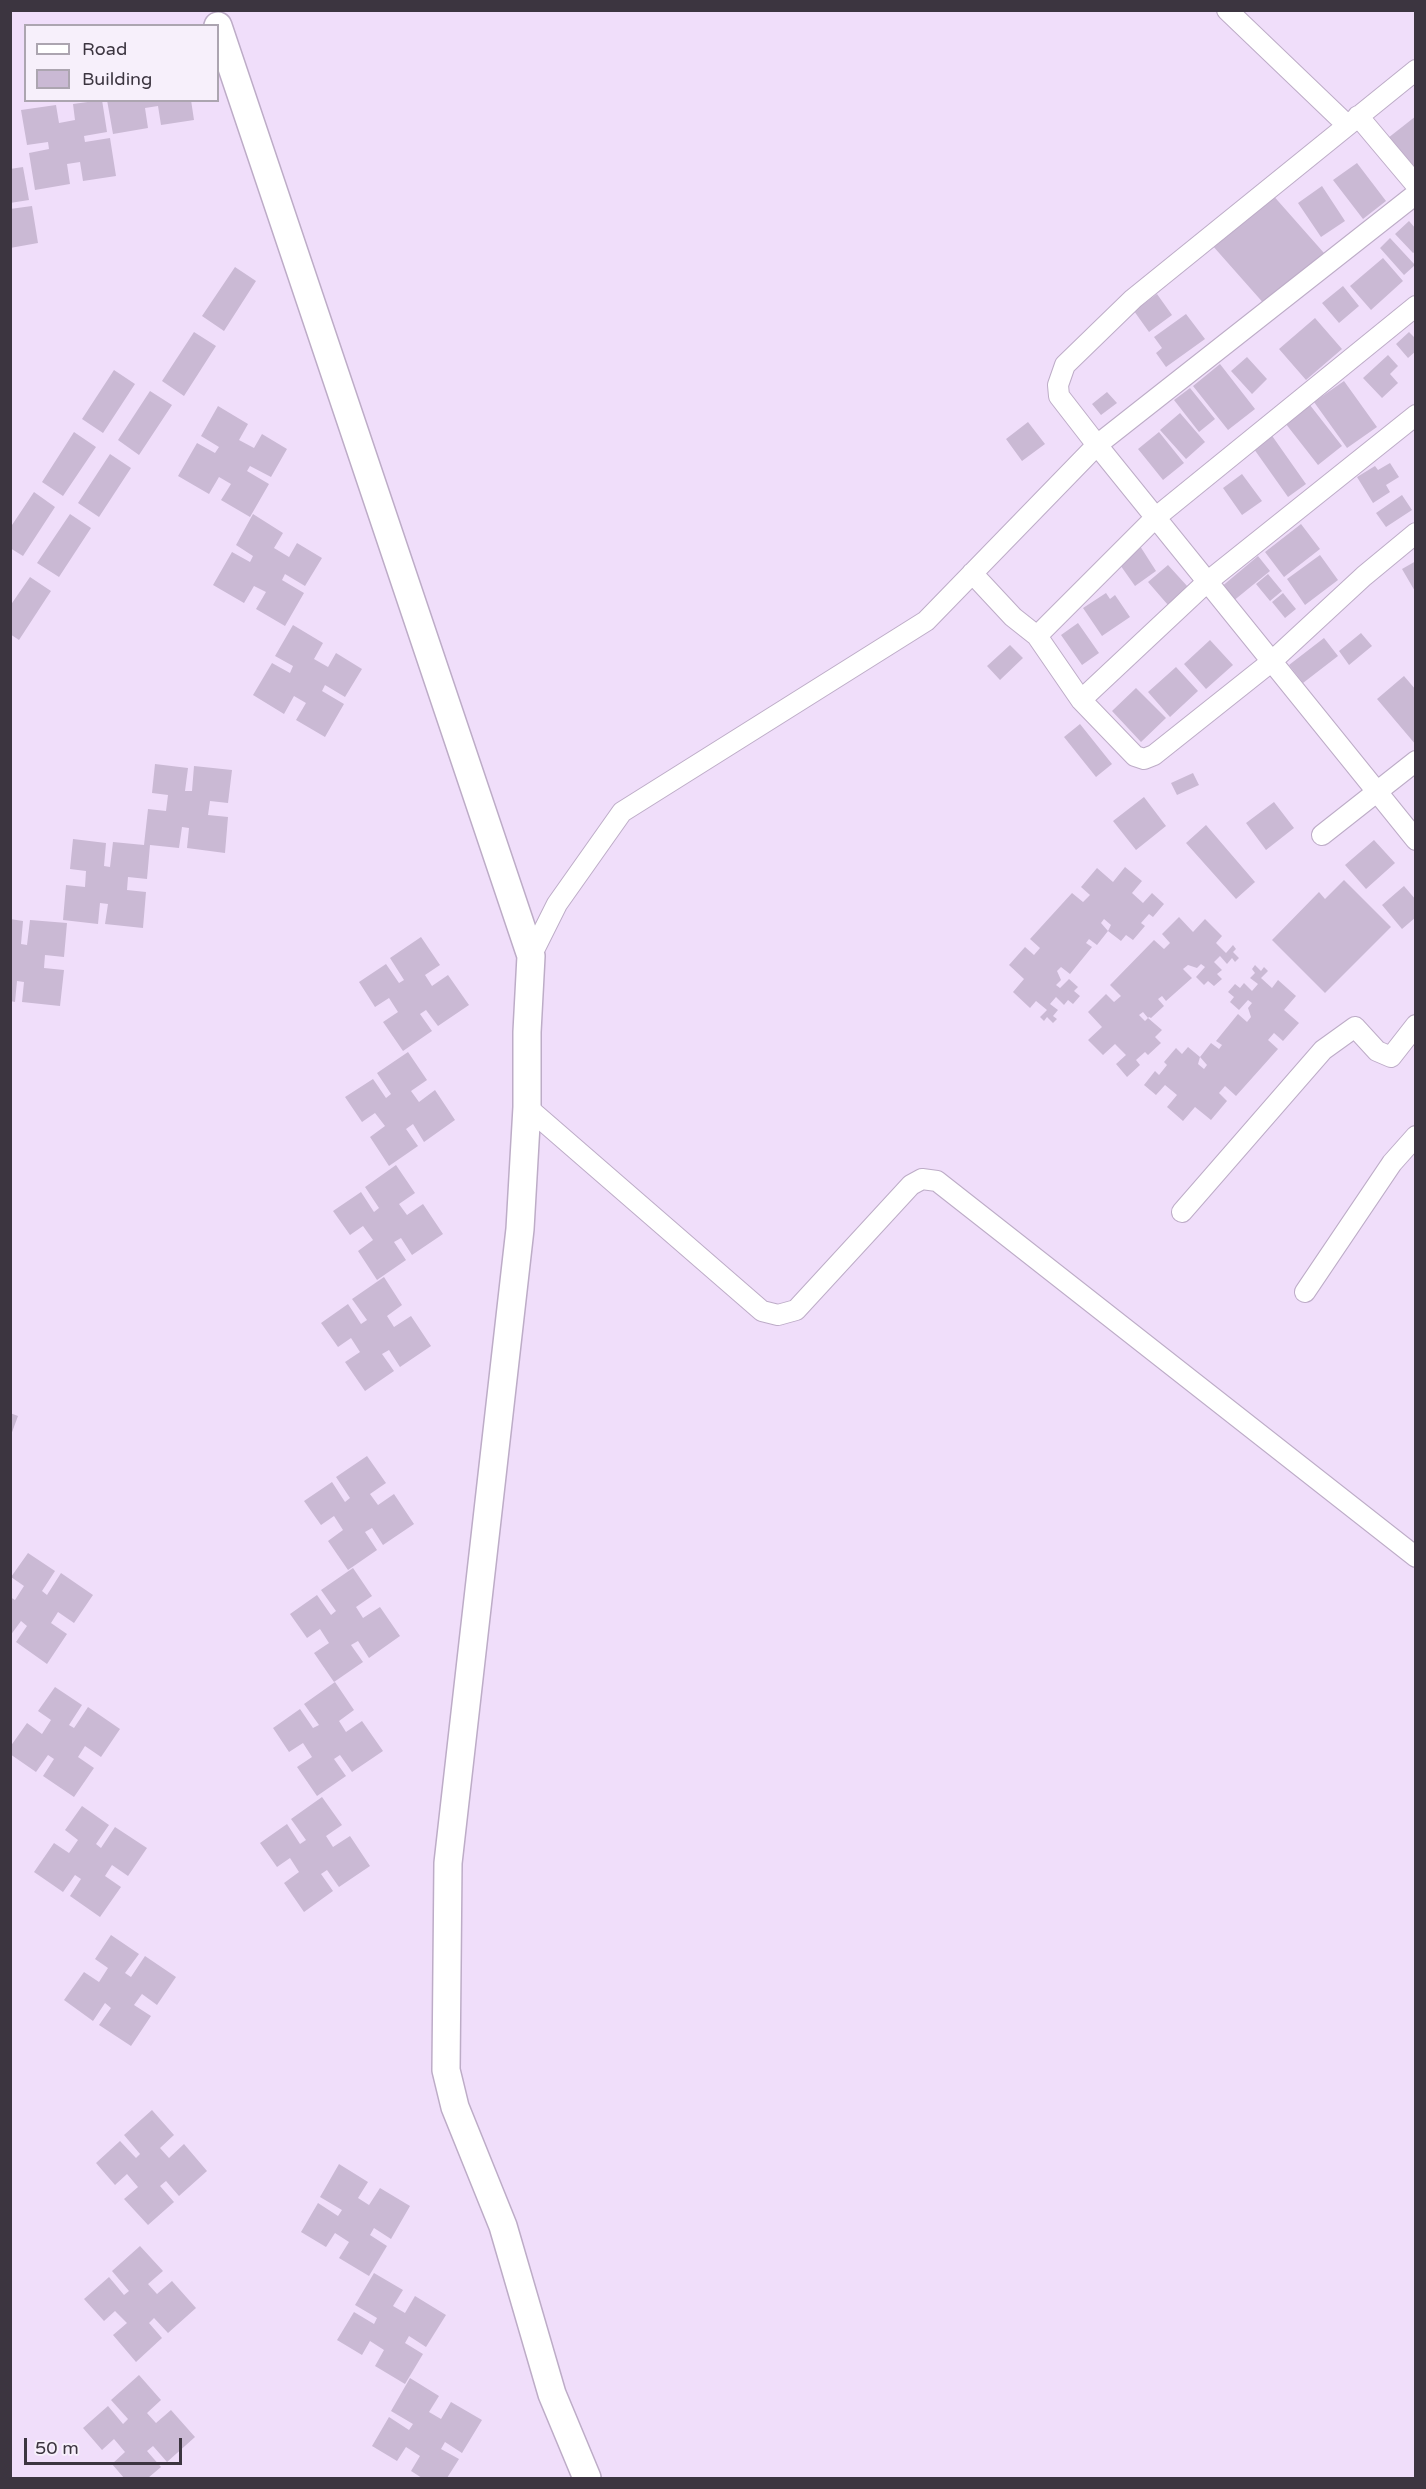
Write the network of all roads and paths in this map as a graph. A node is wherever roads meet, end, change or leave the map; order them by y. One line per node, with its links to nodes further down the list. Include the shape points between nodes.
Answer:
1 (1227, 10): 4 (street)
2 (219, 32): 21 (street)
3 (1416, 70): 4 (street)
4 (1352, 120): 5 (street); 9 (street, via 1133,299 1065,365 1058,385 1059,396)
5 (1416, 185)
6 (1416, 194): 9 (street)
7 (1416, 306): 10 (street)
8 (1416, 415): 13 (street)
9 (1097, 445): 10 (street); 12 (street)
10 (1155, 518): 13 (street); 14 (street)
11 (1416, 533): 15 (street)
12 (972, 573): 14 (street); 21 (street, via 926,621 622,812 557,904)
13 (1207, 582): 15 (street); 16 (street)
14 (1037, 636): 16 (street)
15 (1271, 662): 16 (street, via 1144,759 1135,756); 18 (street)
16 (1081, 700)
17 (1416, 761): 18 (street)
18 (1376, 792): 19 (street); 20 (street)
19 (1322, 835)
20 (1416, 840)
21 (531, 956): 23 (street)
22 (1416, 1025): 25 (street, via 1391,1057 1377,1051 1354,1027 1323,1050)
23 (527, 1107): 27 (street, via 762,1311 778,1315 796,1310 911,1185 922,1179 937,1181); 28 (street, via 520,1229 448,1863 446,2070 455,2107 503,2226 552,2394)
24 (1416, 1136): 26 (street, via 1392,1163)
25 (1182, 1212)
26 (1305, 1292)
27 (1416, 1557)
28 (586, 2478)

